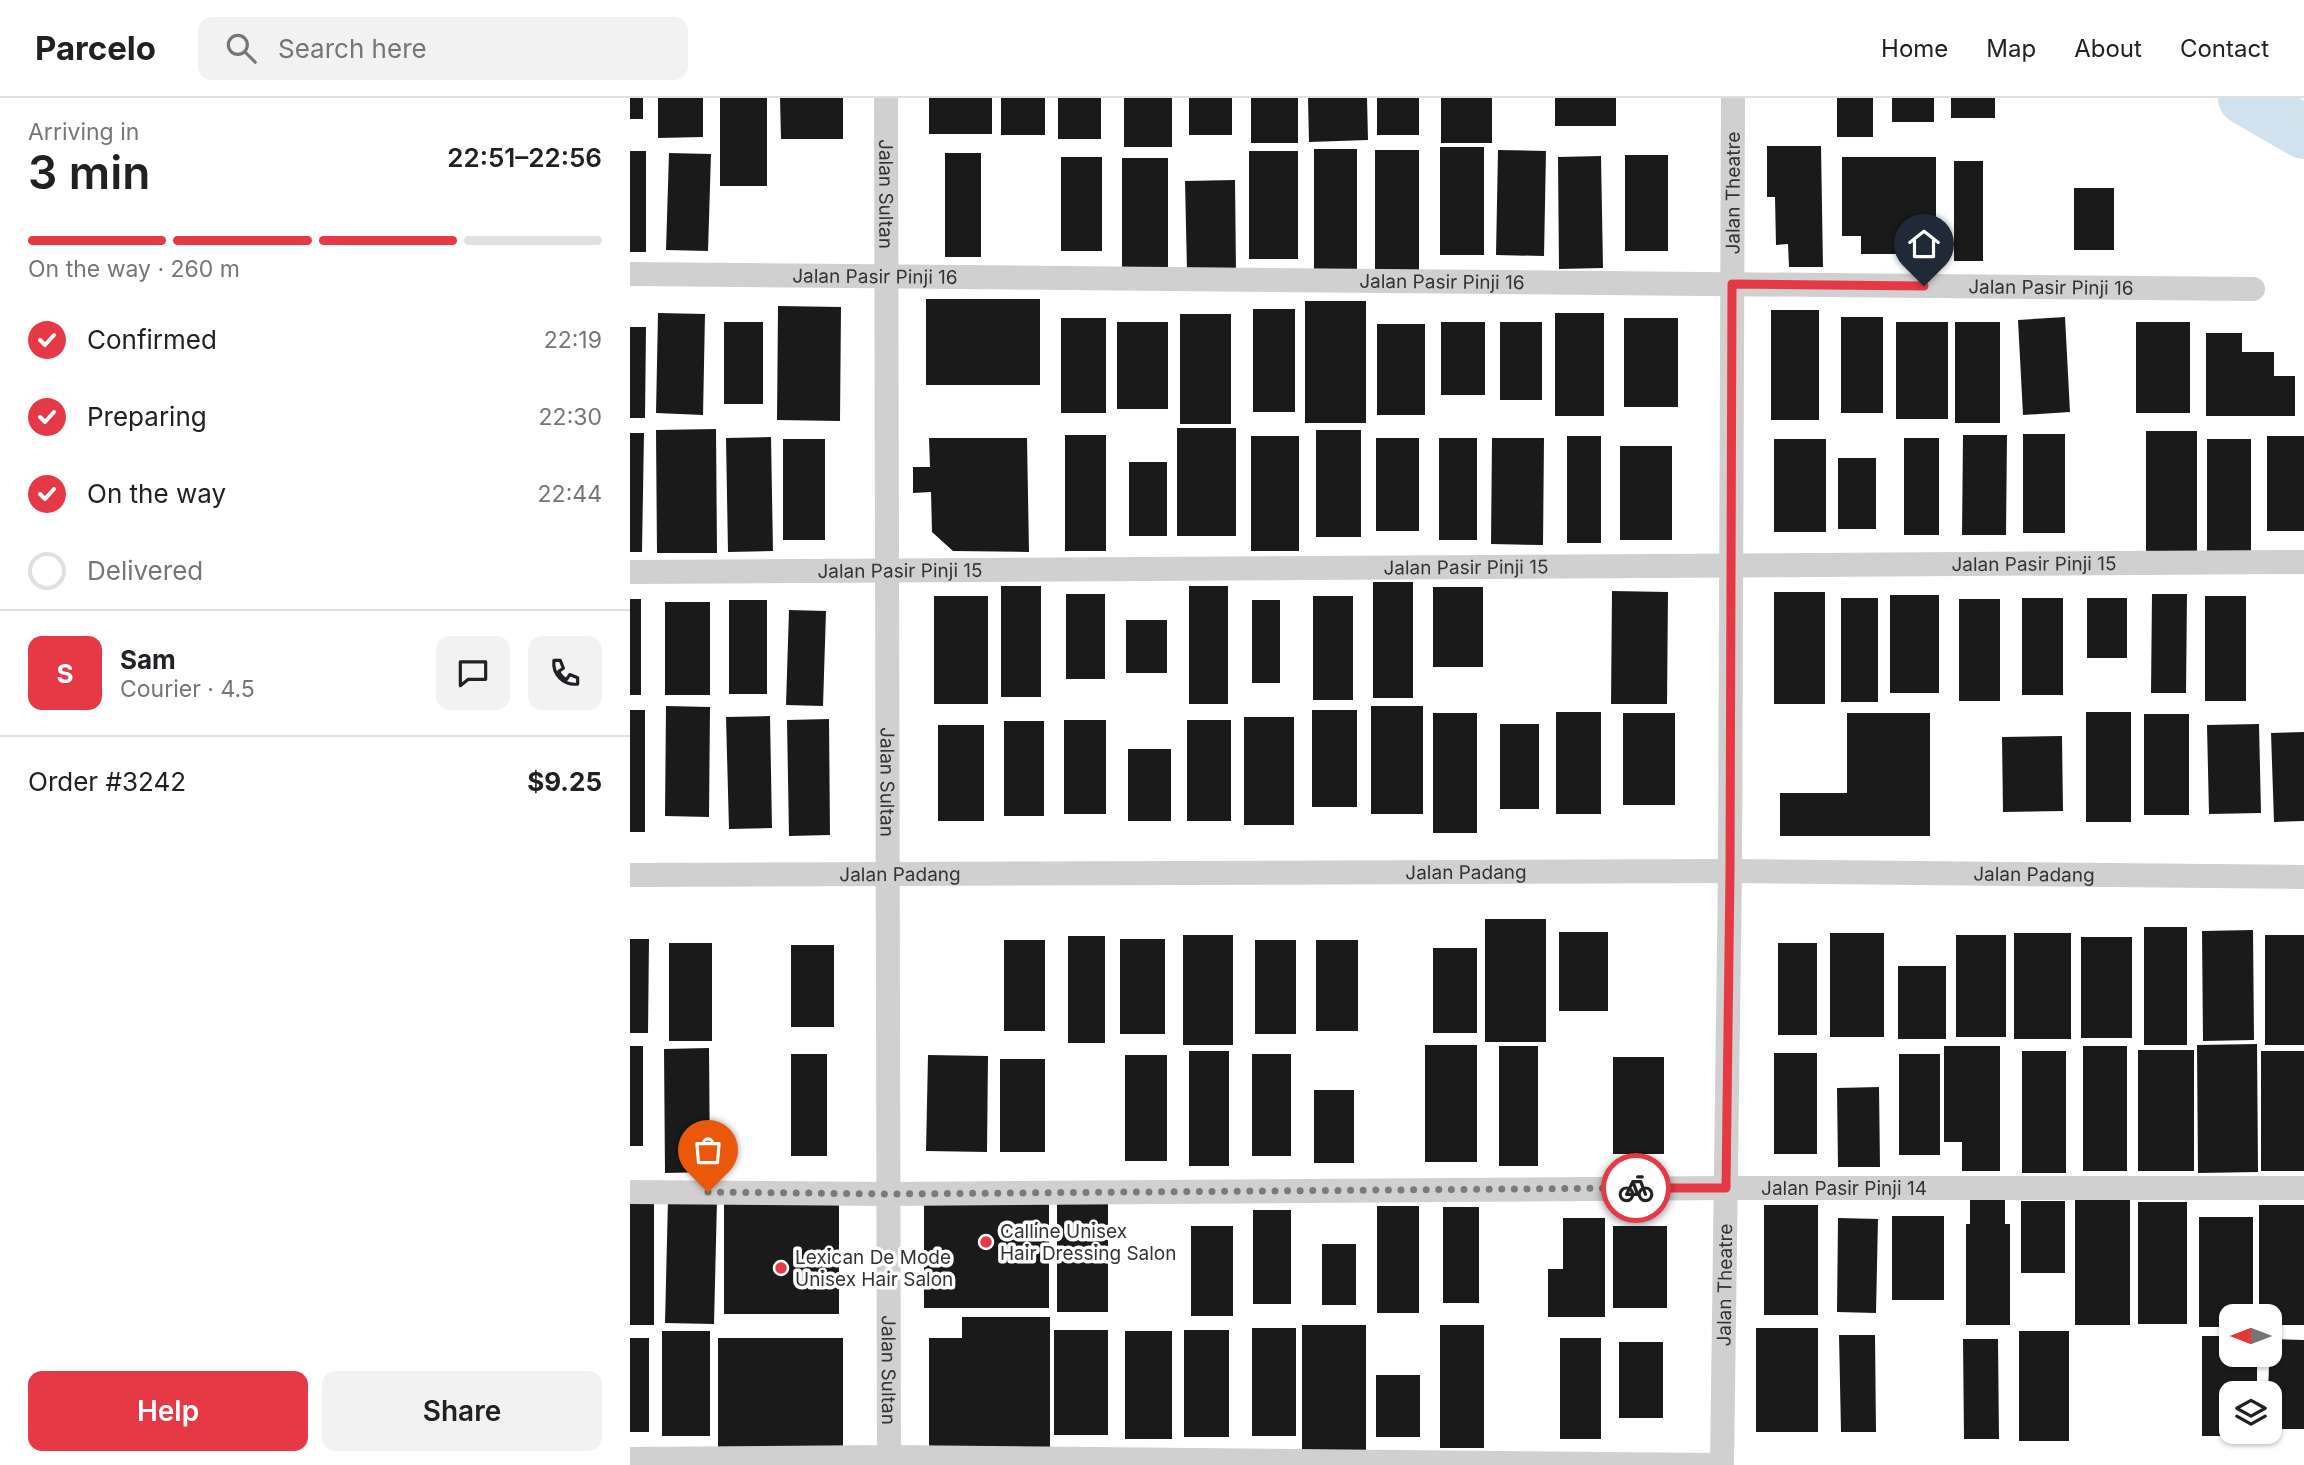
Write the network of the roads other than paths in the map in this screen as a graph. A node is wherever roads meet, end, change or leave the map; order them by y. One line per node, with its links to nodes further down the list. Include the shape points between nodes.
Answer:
1 (886, 98): 4 (street, Jalan Sultan)
2 (1733, 98): 5 (street, Jalan Theatre)
3 (630, 274): 4 (street, Jalan Pasir Pinji 16)
4 (887, 277): 5 (street, Jalan Pasir Pinji 16); 9 (street, Jalan Sultan)
5 (1732, 284): 6 (street, Jalan Pasir Pinji 16); 8 (street, Jalan Theatre)
6 (2253, 289)
7 (2304, 562): 8 (street, Jalan Pasir Pinji 15)
8 (1731, 567): 9 (street, Jalan Pasir Pinji 15); 11 (street, Jalan Theatre)
9 (887, 571): 10 (street, Jalan Pasir Pinji 15); 12 (street, Jalan Sultan)
10 (630, 572)
11 (1730, 871): 12 (street, Jalan Padang); 14 (street, Jalan Padang); 15 (street, Jalan Theatre)
12 (888, 873): 13 (street, Jalan Padang); 18 (street, Jalan Sultan)
13 (630, 875)
14 (2304, 877)
15 (1726, 1188): 16 (street, Jalan Pasir Pinji 14); 18 (street, Jalan Pasir Pinji 14); 22 (street, Jalan Theatre)
16 (2304, 1188)
17 (630, 1192): 18 (street, Jalan Pasir Pinji 14)
18 (889, 1194): 20 (street, Jalan Sultan)
19 (630, 1459): 20 (street)
20 (889, 1461): 21 (street)
21 (1714, 1465)
22 (1722, 1465)

